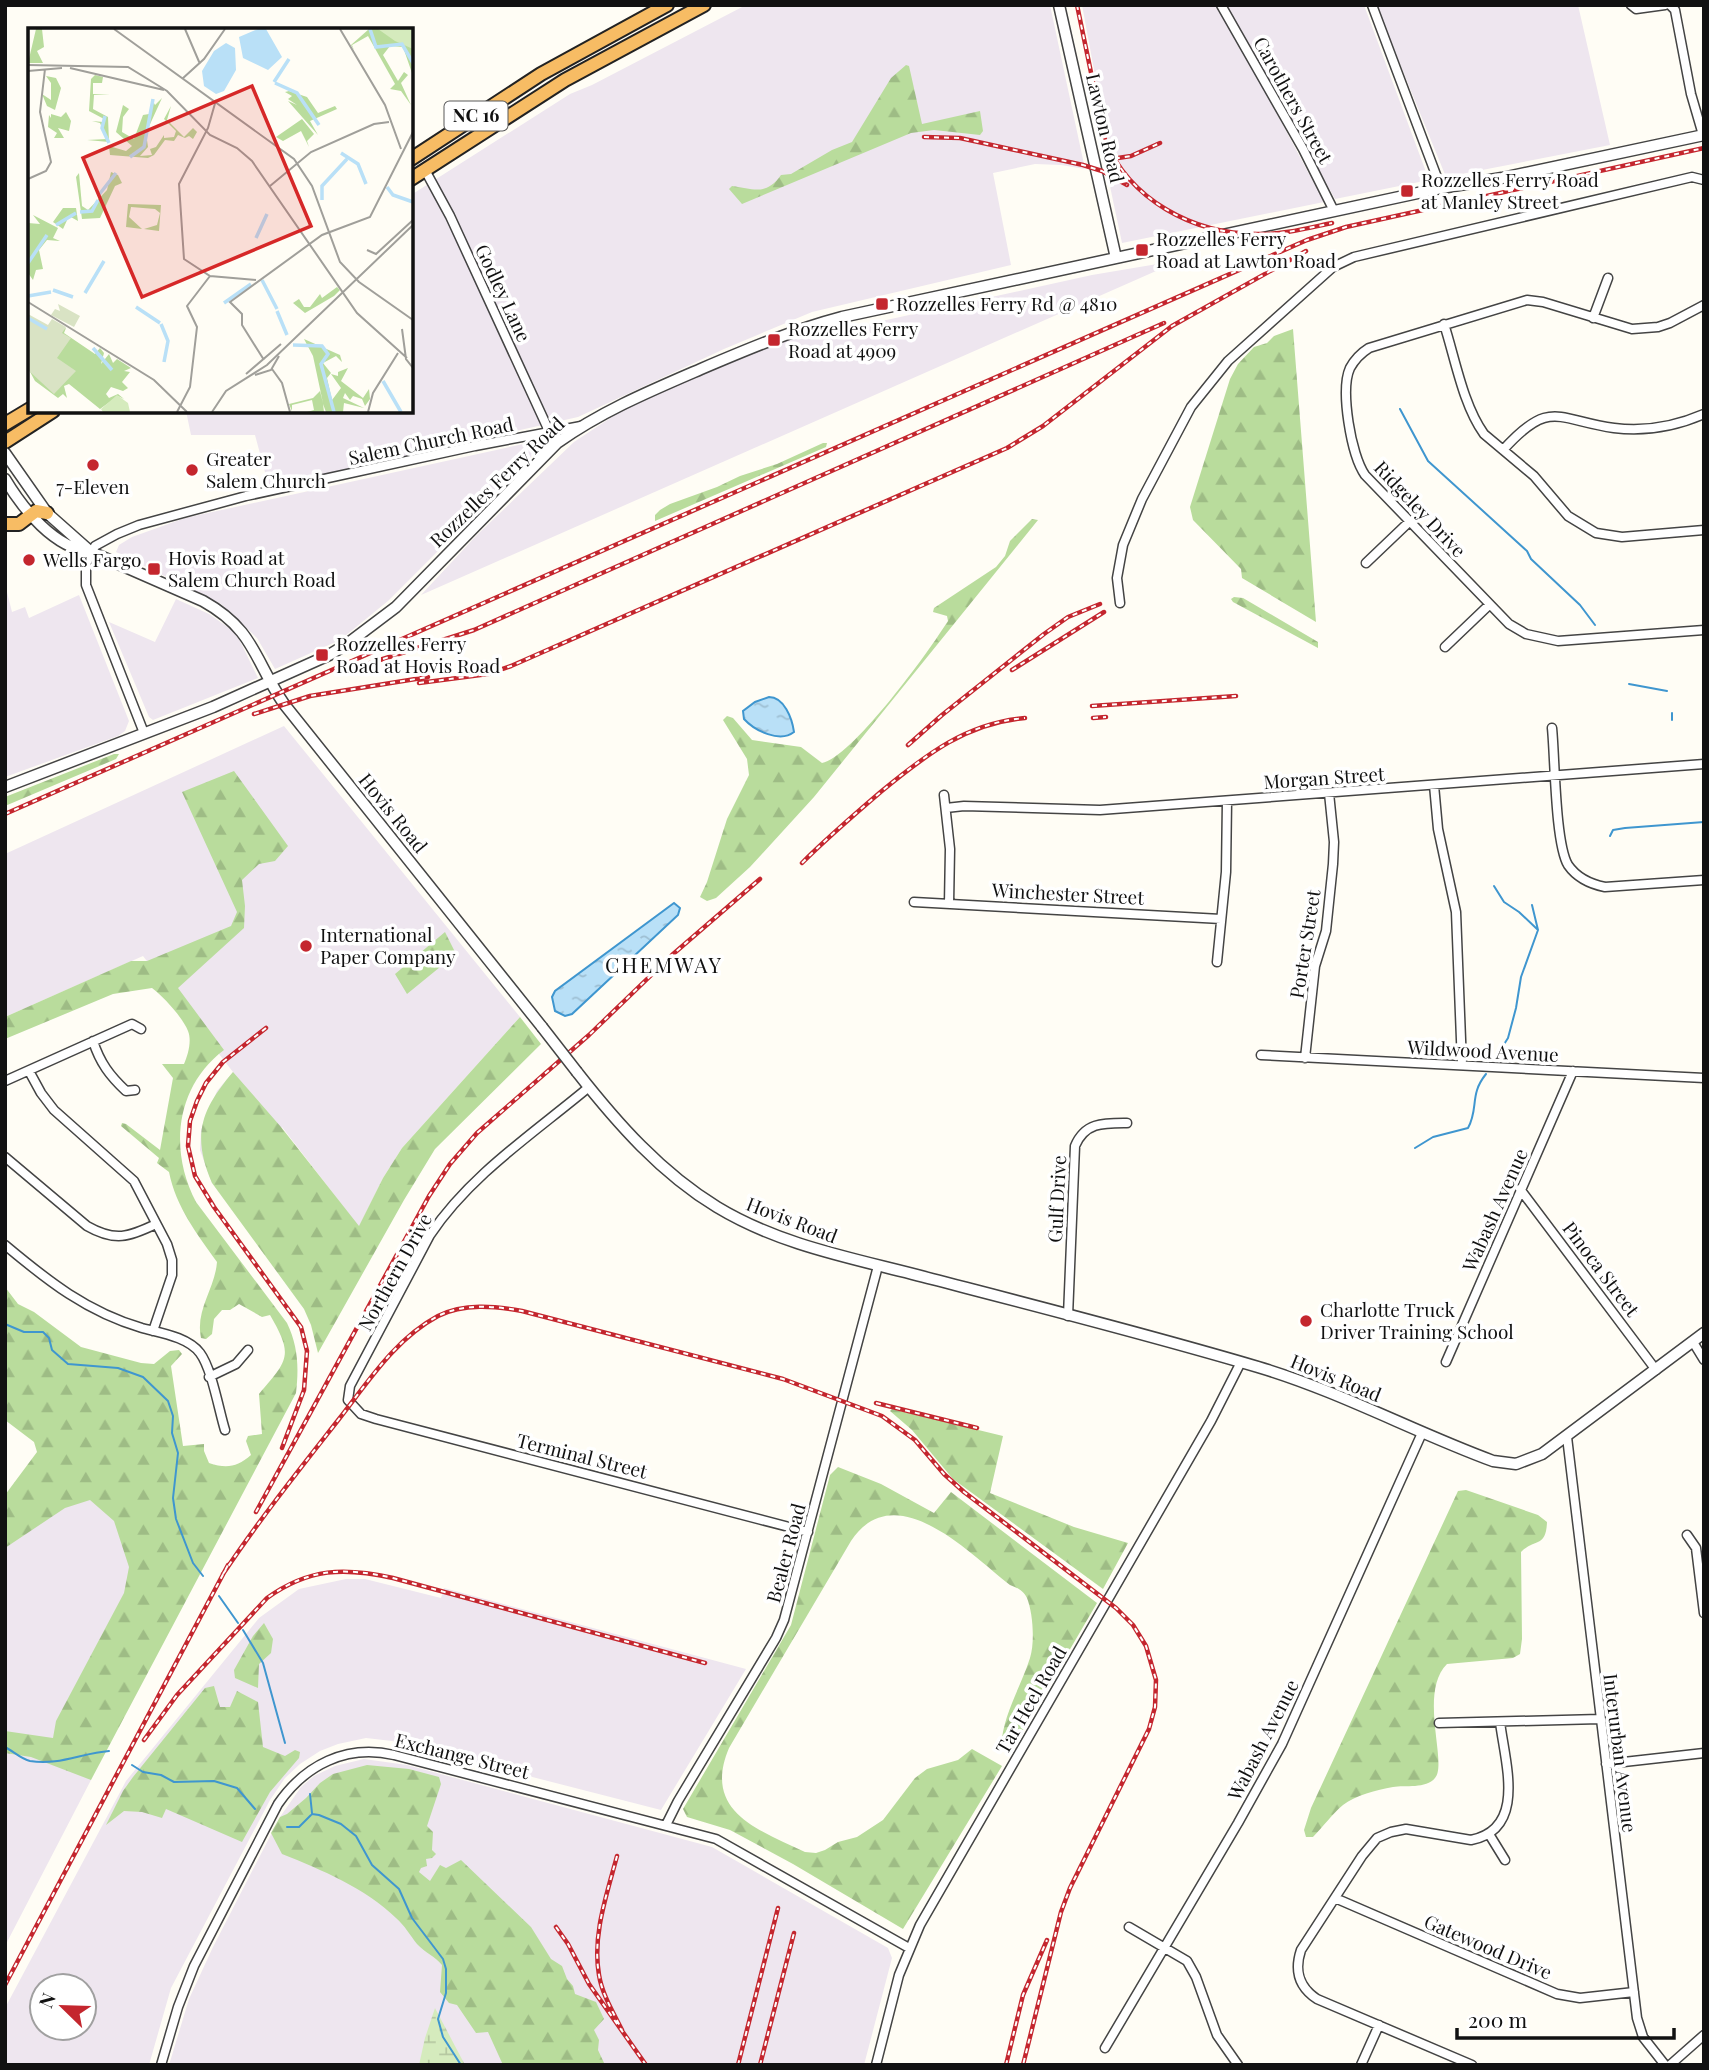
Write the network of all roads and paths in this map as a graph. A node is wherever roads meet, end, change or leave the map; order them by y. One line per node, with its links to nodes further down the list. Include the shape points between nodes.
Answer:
1 (667, 5): 8 (highway, NC 16)
2 (704, 5): 9 (highway, NC 16)
3 (1059, 5): 17 (street, Lawton Road)
4 (1221, 5): 16 (street, Carothers Street)
5 (1372, 5): 15 (street)
6 (1667, 5): 7 (street); 10 (street, via 1675,10)
7 (1632, 6)
8 (541, 74): 9 (highway); 11 (highway, NC 16)
9 (549, 90): 12 (highway, NC 16)
10 (1703, 135): 15 (street, Rozzelles Ferry Road)
11 (413, 158)
12 (425, 170): 13 (highway, NC 16); 27 (street, Godley Lane)
13 (413, 178)
14 (1704, 180): 39 (street, via 1692,177 1354,257 1333,267 1228,361 1191,407 1131,522 1119,560)
15 (1441, 188): 16 (street, Rozzelles Ferry Road)
16 (1334, 211): 17 (street, Rozzelles Ferry Road)
17 (1116, 258): 26 (street, Rozzelles Ferry Road, via 813,324 638,395)
18 (1608, 278): 20 (street)
19 (1704, 305): 20 (street, Ridgeley Drive, via 1670,323 1645,329)
20 (1593, 318): 21 (street, Ridgeley Drive, via 1527,300)
21 (1444, 324): 29 (street, via 1475,421); 34 (street, Ridgeley Drive, via 1369,348 1355,360 1346,383 1356,459)
22 (28, 410): 25 (highway)
23 (50, 413): 28 (highway)
24 (1704, 414): 29 (street, via 1672,426 1641,430 1567,416 1549,417 1524,428)
25 (5, 424)
26 (581, 426): 27 (street, Salem Church Road); 43 (street, Rozzelles Ferry Road, via 557,443 376,623 329,655)
27 (548, 432): 37 (street, Salem Church Road, via 203,506 128,530 99,543)
28 (5, 442)
29 (1503, 450): 36 (street, via 1534,476 1567,516 1596,533 1622,537)
30 (5, 453): 33 (street, Hovis Road)
31 (5, 479): 32 (street, Hovis Road)
32 (30, 513): 33 (highway); 35 (highway, via 19,524); 37 (street, Hovis Road, via 60,539)
33 (47, 513): 37 (street, Hovis Road)
34 (1409, 522): 38 (street); 40 (street, Ridgeley Drive)
35 (5, 524)
36 (1704, 530)
37 (91, 552): 43 (street, Hovis Road, via 216,608 246,636); 45 (street, via 86,585)
38 (1366, 563)
39 (1119, 601)
40 (1489, 605): 41 (street, Ridgeley Drive, via 1520,631 1552,641); 42 (street)
41 (1704, 630)
42 (1446, 648)
43 (271, 681): 45 (street, Rozzelles Ferry Road); 68 (street, Hovis Road, bridge, via 307,734)
44 (1552, 728): 47 (street)
45 (144, 733): 49 (street, Rozzelles Ferry Road)
46 (1704, 764): 47 (street, Morgan Street)
47 (1556, 775): 48 (street, Morgan Street); 54 (street, via 1562,851 1583,879 1605,887)
48 (1434, 785): 50 (street, Morgan Street); 63 (street, via 1438,829 1457,912)
49 (5, 787)
50 (1329, 793): 52 (street, Morgan Street); 62 (street, Porter Street, via 1333,864)
51 (944, 795): 53 (street)
52 (1227, 801): 53 (street, Morgan Street, via 1100,810); 57 (street)
53 (946, 808): 56 (street)
54 (1704, 880)
55 (914, 902): 56 (street, Winchester Street)
56 (949, 904): 57 (street, Winchester Street)
57 (1221, 919): 58 (street)
58 (1217, 962)
59 (141, 1028): 60 (street, via 132,1024)
60 (93, 1041): 64 (street); 69 (street, via 110,1076 126,1091)
61 (1261, 1055): 62 (street, Wildwood Avenue)
62 (1305, 1058): 63 (street, Wildwood Avenue)
63 (1462, 1065): 65 (street, Wildwood Avenue)
64 (29, 1070): 67 (street); 73 (street, via 54,1110 134,1181)
65 (1573, 1071): 66 (street, Wildwood Avenue); 72 (street, Wabash Avenue)
66 (1704, 1078)
67 (5, 1081)
68 (589, 1087): 75 (street, Hovis Road, via 659,1163 718,1208 797,1244); 86 (street, Northern Drive, via 480,1177 442,1217 350,1386)
69 (135, 1090)
70 (1127, 1123): 76 (street, Gulf Drive, via 1093,1125 1075,1146)
71 (5, 1157): 73 (street, via 98,1233 131,1236)
72 (1521, 1189): 83 (street, Wabash Avenue); 84 (street, Pinoca Street)
73 (156, 1224): 77 (street, via 167,1244 172,1275)
74 (5, 1245): 77 (street, via 82,1304)
75 (878, 1266): 76 (street, Hovis Road); 90 (street, Bealer Road)
76 (1069, 1316): 82 (street, Hovis Road)
77 (153, 1331): 85 (street, via 194,1347 206,1363)
78 (1704, 1333): 79 (street, Hovis Road)
79 (1693, 1342): 81 (street); 84 (street, Hovis Road)
80 (248, 1350): 85 (street, via 236,1364)
81 (1704, 1360)
82 (1241, 1362): 88 (street, Hovis Road, via 1312,1386); 104 (street, Tar Heel Road)
83 (1446, 1362)
84 (1656, 1370): 89 (street, Hovis Road)
85 (209, 1377): 87 (street)
86 (350, 1405): 90 (street, Terminal Street, via 376,1419)
87 (225, 1430)
88 (1422, 1433): 89 (street, Hovis Road, via 1511,1464 1531,1460); 103 (street, Wabash Avenue, via 1282,1744)
89 (1567, 1437): 93 (street, Interurban Avenue)
90 (808, 1532): 98 (street, Bealer Road, via 776,1638)
91 (1687, 1535): 92 (street, via 1696,1548)
92 (1704, 1612)
93 (1600, 1719): 94 (street); 97 (street, Interurban Avenue)
94 (1500, 1722): 95 (street); 99 (street, via 1508,1803 1502,1821)
95 (1439, 1723)
96 (1704, 1753): 97 (street)
97 (1606, 1764): 105 (street, Interurban Avenue)
98 (666, 1825): 104 (street, Exchange Street, via 732,1846); 109 (street, Exchange Street, via 382,1752 354,1753 324,1762 287,1791 272,1815 194,1966)
99 (1489, 1834): 100 (street); 101 (street, via 1461,1840 1416,1830 1391,1832 1370,1845)
100 (1505, 1860)
101 (1335, 1898): 105 (street, Gatewood Drive, via 1558,1993 1580,1998); 106 (street, via 1301,1950 1301,1982 1317,1999)
102 (1129, 1927): 103 (street)
103 (1165, 1947): 108 (street, Wabash Avenue); 111 (street, via 1193,1971 1217,2035)
104 (909, 1948): 110 (street, Tar Heel Road)
105 (1634, 1992): 114 (street, Interurban Avenue, via 1643,2037)
106 (1379, 2025): 112 (street); 113 (street)
107 (1704, 2035): 115 (street)
108 (1105, 2048)
109 (161, 2065)
110 (876, 2065)
111 (1238, 2065)
112 (1361, 2065)
113 (1472, 2065)
114 (1665, 2065)
115 (1670, 2065)

